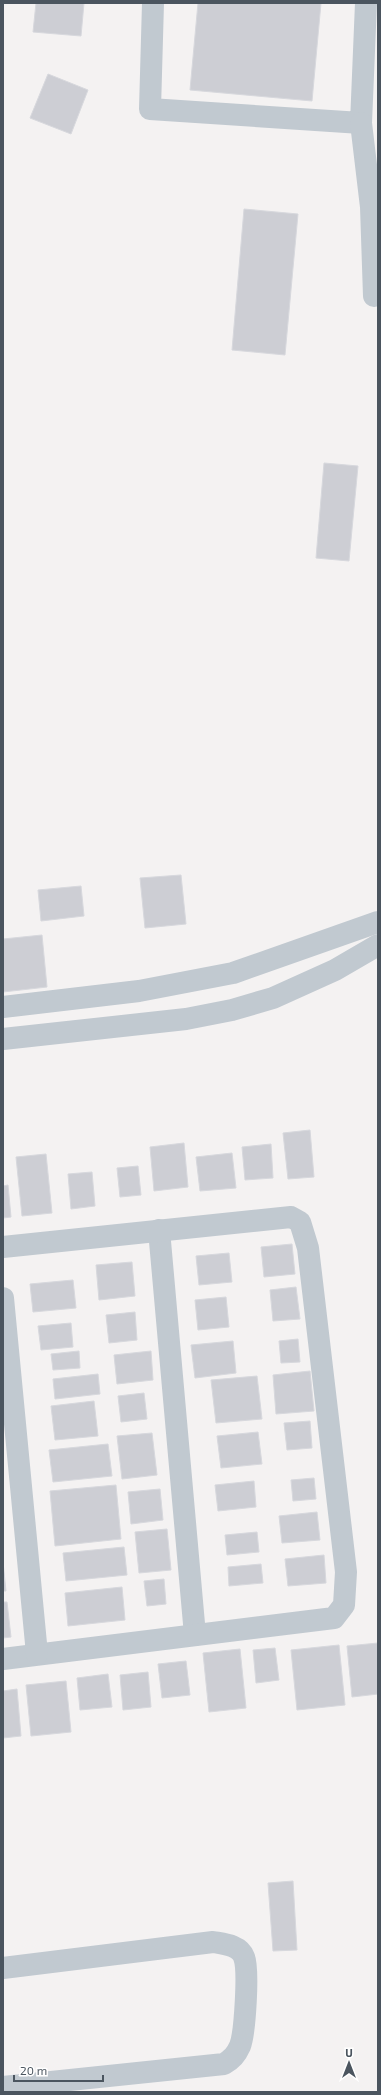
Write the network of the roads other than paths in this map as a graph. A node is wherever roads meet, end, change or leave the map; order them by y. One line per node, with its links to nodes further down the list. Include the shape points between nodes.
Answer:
1 (153, 3): 3 (street, via 150,109)
2 (366, 3): 3 (street)
3 (361, 123): 4 (street, via 371,207)
4 (374, 296)
5 (378, 922): 7 (street, via 233,973 139,991)
6 (378, 945): 8 (street, via 328,973 272,998 232,1010 186,1019)
7 (3, 1007)
8 (3, 1039)
9 (159, 1230): 10 (street); 12 (street); 12 (street, via 291,1217 300,1222 308,1248 346,1572 344,1605 334,1618)
10 (3, 1247)
11 (3, 1298): 13 (street)
12 (195, 1635): 13 (street)
13 (37, 1654): 14 (street)
14 (3, 1659)
15 (3, 1968): 16 (street, via 213,1942 237,1948 244,1957 247,1981 240,2045 233,2058 224,2064)
16 (3, 2086)

